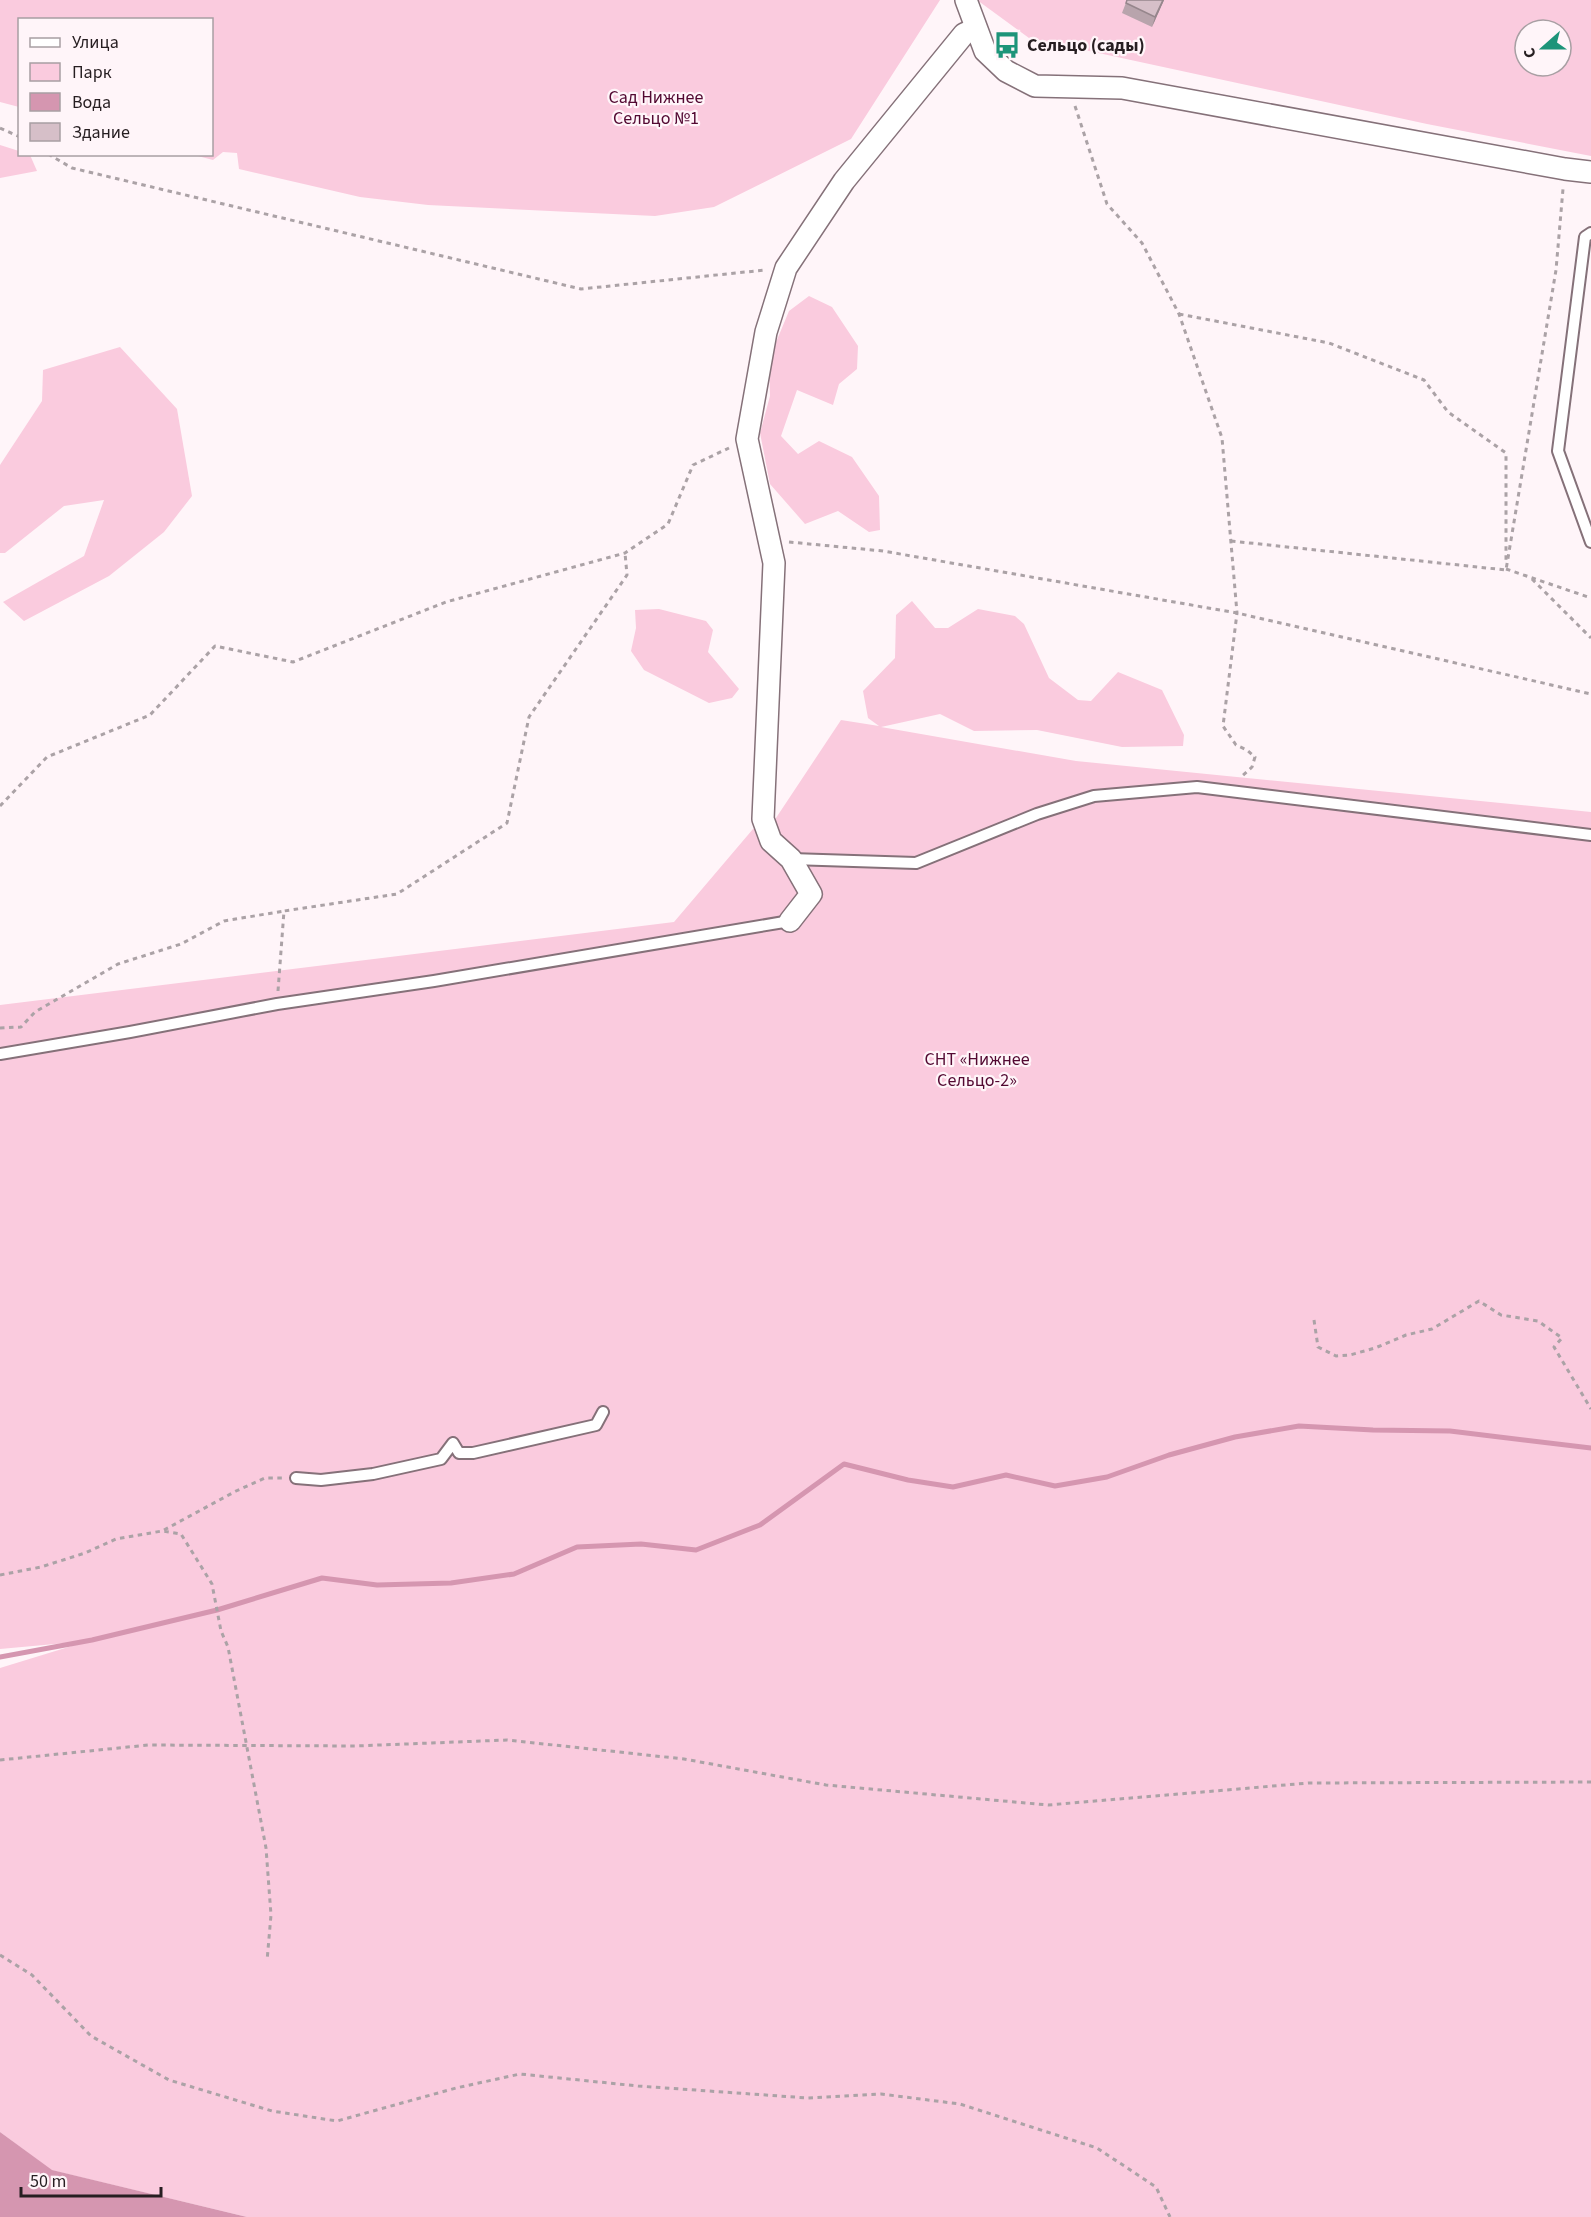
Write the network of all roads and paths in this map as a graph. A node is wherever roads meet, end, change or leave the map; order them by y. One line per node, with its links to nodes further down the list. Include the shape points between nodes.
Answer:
1 (966, 0): 2 (street)
2 (975, 28): 3 (street, via 986,51 1006,71 1035,86); 10 (street, via 964,34 869,148)
3 (1069, 87): 7 (street, via 1122,88); 11 (path, via 1107,204 1142,243)
4 (0, 128): 5 (path)
5 (18, 136)
6 (51, 156): 10 (path, via 72,168 581,290)
7 (1565, 169): 8 (street); 17 (path, via 1556,270)
8 (1591, 172)
9 (1591, 233): 15 (lane, via 1585,237 1558,452)
10 (786, 268): 12 (street, via 766,332)
11 (1179, 314): 14 (path, via 1222,438); 17 (path, via 1329,343 1424,380 1448,412 1506,453)
12 (747, 439): 13 (street); 16 (path, via 693,465 668,524)
13 (769, 540): 20 (path, via 883,551); 26 (street, via 774,563 763,819 771,841)
14 (1231, 541): 17 (path); 20 (path)
15 (1591, 542)
16 (625, 553): 24 (path, via 446,602 293,662 215,646 150,715 47,756); 27 (path, via 627,575 529,717 507,823 397,894)
17 (1506, 570): 18 (path)
18 (1531, 578): 19 (path); 21 (path)
19 (1591, 598)
20 (1237, 613): 22 (path); 23 (path, via 1223,726 1236,745 1255,757 1252,767)
21 (1591, 638)
22 (1591, 694)
23 (1226, 790): 25 (lane); 26 (lane, via 1197,787 1094,796 1037,814 916,863)
24 (0, 806)
25 (1591, 835)
26 (791, 859): 28 (street, via 811,894)
27 (284, 911): 29 (path); 30 (path, via 224,921 181,944 118,964 35,1012 21,1027)
28 (790, 921): 29 (lane)
29 (277, 1004): 31 (lane)
30 (0, 1028)
31 (0, 1054)
32 (1314, 1320): 33 (path, via 1318,1347 1343,1356 1432,1329 1479,1301 1501,1316 1538,1321 1562,1338 1554,1347)
33 (1591, 1409)
34 (603, 1412): 35 (lane, via 596,1425 473,1453 459,1453 453,1443 441,1459 373,1474 321,1480)
35 (296, 1478): 36 (path, via 265,1478)
36 (162, 1531): 37 (path, via 116,1539 85,1554); 38 (path, via 181,1534 212,1584)
37 (0, 1575)
38 (246, 1744): 39 (path, via 148,1745); 40 (path, via 355,1746 507,1740 684,1759 826,1785 1048,1805 1309,1783); 42 (path, via 266,1848 271,1915)
39 (0, 1760)
40 (1591, 1782)
41 (0, 1955): 43 (path, via 32,1975 91,2036 169,2080 272,2111 337,2121 520,2074 808,2098 881,2094 960,2104 1097,2148 1156,2187)
42 (267, 1961)
43 (1170, 2217)

